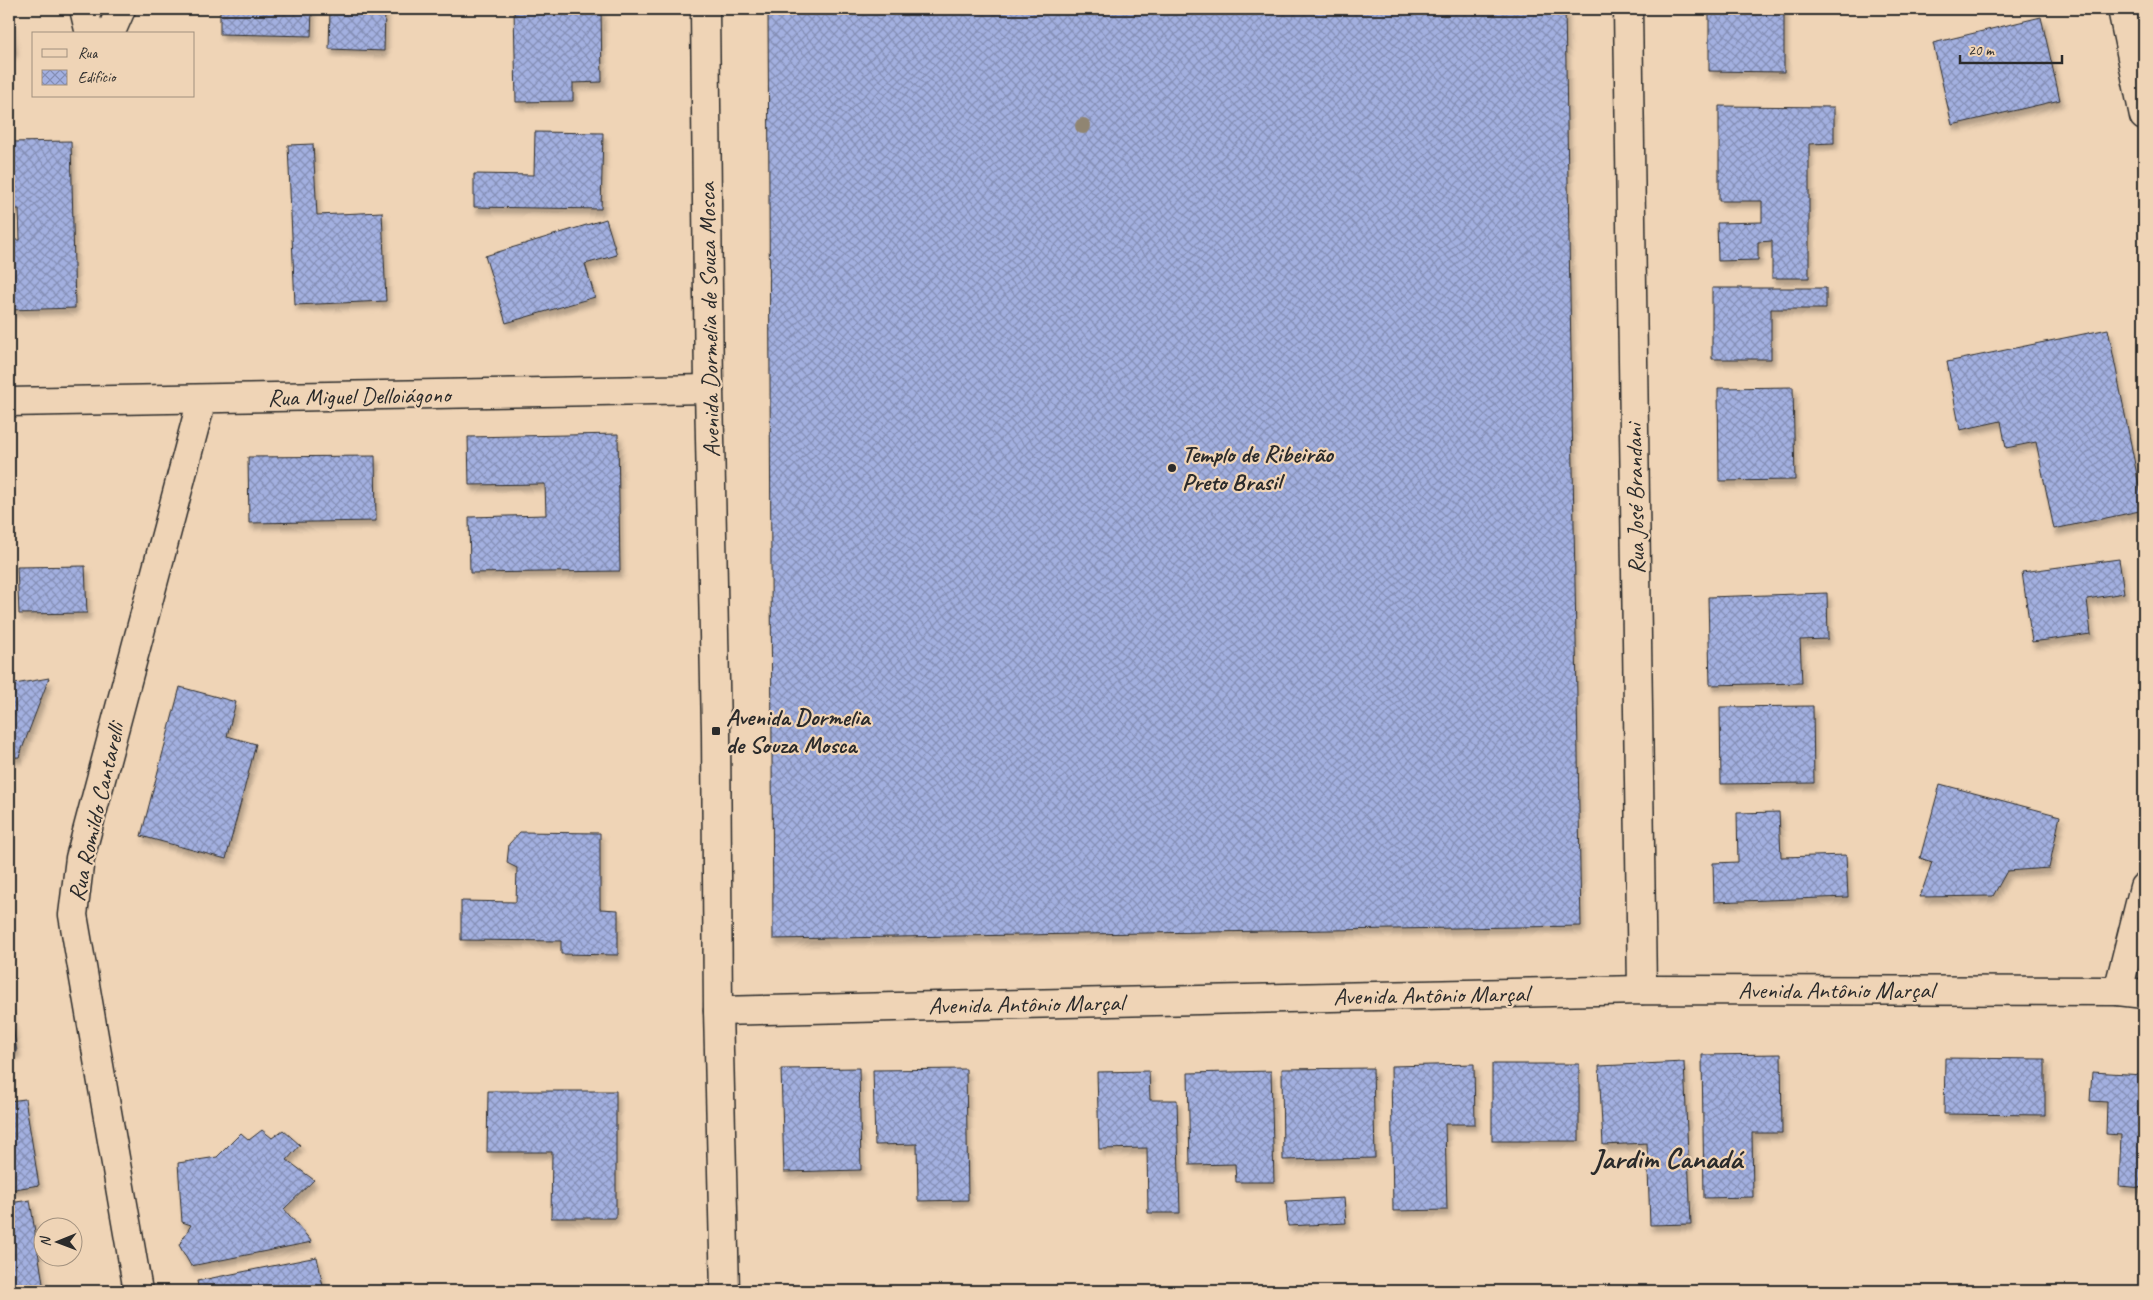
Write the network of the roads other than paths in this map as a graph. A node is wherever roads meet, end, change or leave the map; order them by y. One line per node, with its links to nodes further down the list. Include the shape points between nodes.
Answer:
1 (84, 9): 6 (street)
2 (121, 9): 7 (street)
3 (705, 9): 9 (street, Avenida Dormelia de Souza Mosca)
4 (1628, 9): 13 (street, Rua José Brandani)
5 (2122, 9): 8 (street)
6 (90, 32)
7 (111, 32)
8 (2144, 116)
9 (709, 389): 10 (street, Rua Miguel Delloiágono); 15 (street, Avenida Dormelia de Souza Mosca)
10 (202, 399): 11 (street, Rua Miguel Delloiágono); 16 (street, Rua Romildo Cantarelli, via 80,858 73,916)
11 (9, 402)
12 (2144, 887): 14 (street)
13 (1642, 990): 14 (street, Avenida Antônio Marçal); 15 (street, Avenida Antônio Marçal)
14 (2131, 993)
15 (718, 1011): 17 (street, Avenida Dormelia de Souza Mosca)
16 (138, 1291)
17 (725, 1291)

